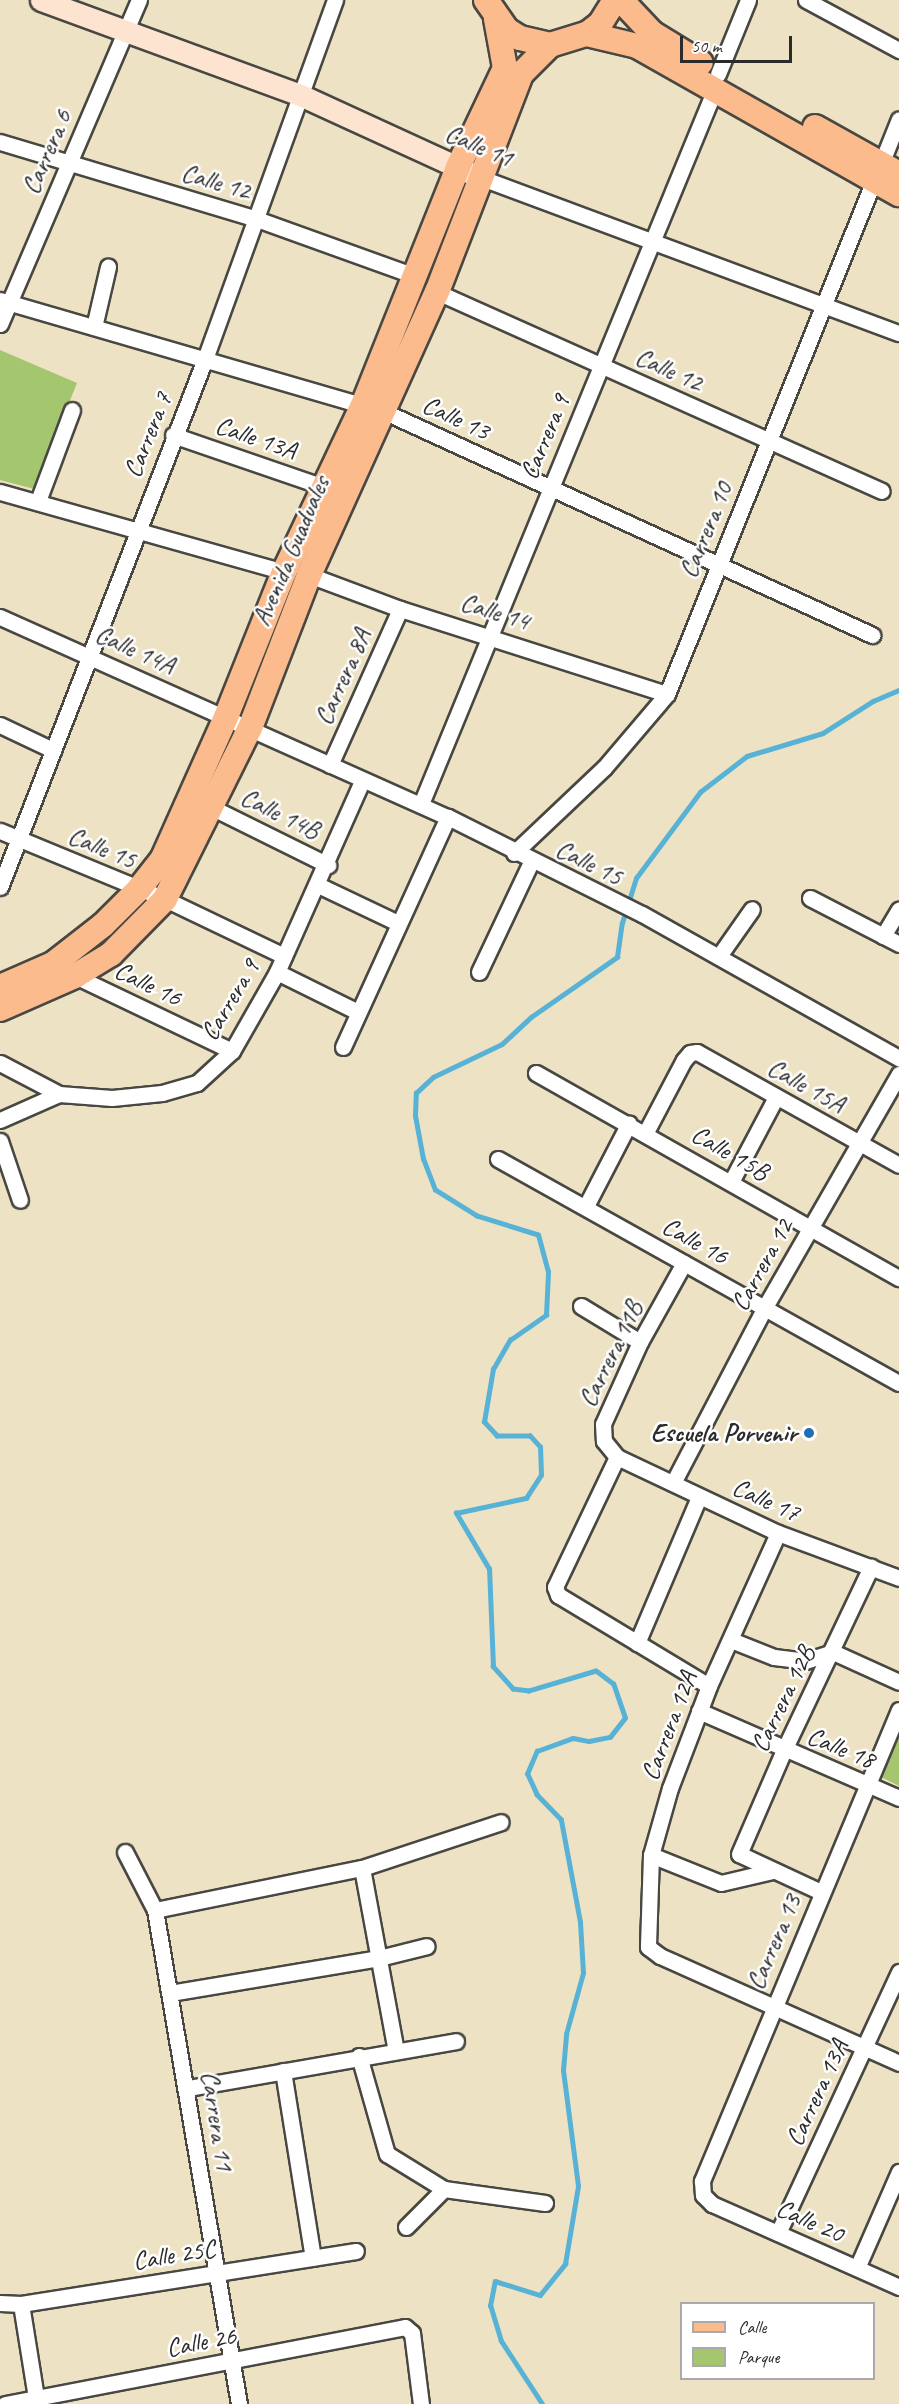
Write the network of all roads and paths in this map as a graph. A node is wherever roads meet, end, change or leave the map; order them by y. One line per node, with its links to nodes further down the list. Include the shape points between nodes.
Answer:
1 (41, 0): 9 (main road, Calle 11)
2 (139, 0): 9 (street, Carrera 6)
3 (335, 0): 14 (street, Carrera 7)
4 (615, 0): 10 (main road, via 600,24)
5 (621, 0): 13 (main road, via 652,33)
6 (748, 0): 13 (street, Carrera 9)
7 (806, 0): 12 (street)
8 (491, 9): 11 (main road, via 520,38); 18 (main road, Avenida Guaduales, via 505,68)
9 (124, 33): 14 (main road, Calle 11); 17 (street, Carrera 6)
10 (587, 34): 11 (main road); 13 (main road, via 637,46)
11 (550, 45): 18 (main road, Avenida Guaduales, via 521,74)
12 (899, 50)
13 (716, 81): 19 (main road); 22 (street, Carrera 9)
14 (298, 94): 18 (main road, Calle 11); 21 (street, Carrera 7)
15 (899, 118): 19 (street, Carrera 10)
16 (0, 142): 17 (street, Calle 12)
17 (67, 164): 21 (street, Calle 12); 26 (street, Carrera 6)
18 (469, 172): 22 (street, Calle 11); 24 (main road, Avenida Guaduales); 25 (main road, Avenida Guaduales)
19 (885, 173): 20 (main road); 27 (street, Carrera 10)
20 (899, 194)
21 (254, 218): 24 (street, Calle 12); 31 (street, Carrera 7)
22 (651, 243): 27 (street, Calle 11); 32 (street, Carrera 9)
23 (108, 267): 29 (street)
24 (415, 276): 33 (main road, Avenida Guaduales)
25 (437, 292): 32 (street, Calle 12); 33 (main road, Avenida Guaduales)
26 (5, 301): 28 (street, Carrera 6); 29 (street, Calle 13)
27 (824, 304): 30 (street, Calle 11); 36 (street, Carrera 10)
28 (0, 324)
29 (94, 327): 31 (street, Calle 13)
30 (899, 333)
31 (205, 359): 33 (street, Calle 13); 35 (street, Carrera 7)
32 (601, 365): 36 (street, Calle 12); 38 (street, Carrera 9)
33 (374, 408): 37 (main road, Avenida Guaduales); 38 (street, Calle 13); 45 (main road, Avenida Guaduales)
34 (72, 410): 41 (street)
35 (173, 435): 37 (street, Calle 13A); 42 (street, Carrera 7)
36 (769, 441): 39 (street, Calle 12); 43 (street, Carrera 10)
37 (324, 487): 44 (main road, Avenida Guaduales)
38 (549, 487): 43 (street, Calle 13); 48 (street, Carrera 9)
39 (882, 491)
40 (0, 492): 41 (street)
41 (39, 501): 42 (street)
42 (135, 531): 44 (street); 50 (street, Carrera 7)
43 (717, 564): 49 (street, Calle 13); 51 (street, Carrera 10)
44 (284, 572): 52 (main road, Avenida Guaduales)
45 (309, 575): 46 (street, Calle 14); 54 (main road, Avenida Guaduales)
46 (400, 609): 48 (street, Calle 14); 56 (street, Carrera 8A)
47 (0, 617): 50 (street, Calle 14A)
48 (490, 635): 51 (street, Calle 14); 58 (street, Carrera 9)
49 (872, 635)
50 (89, 656): 52 (street, Calle 14A); 55 (street, Carrera 7)
51 (667, 694): 63 (street, Carrera 10, via 604,768)
52 (226, 717): 54 (street, Calle 14A); 68 (main road, Avenida Guaduales, via 163,858)
53 (0, 725): 55 (street)
54 (250, 728): 56 (street, Calle 15); 59 (main road, Avenida Guaduales)
55 (52, 750): 62 (street, Carrera 7)
56 (330, 765): 57 (street, Calle 15)
57 (362, 781): 58 (street, Calle 15); 65 (street, Carrera 9)
58 (421, 804): 60 (street, Calle 15)
59 (211, 807): 65 (street, Calle 14B); 70 (main road, Avenida Guaduales)
60 (448, 817): 63 (street, Calle 15); 73 (street)
61 (0, 831): 62 (street, Calle 15)
62 (20, 841): 67 (street, Carrera 7); 68 (street, Calle 15)
63 (514, 853): 64 (street, Calle 15)
64 (531, 862): 77 (street, Calle 15, via 642,914); 79 (street)
65 (328, 865): 66 (street, Carrera 9)
66 (318, 885): 73 (street); 76 (street, Carrera 9)
67 (0, 887)
68 (140, 890): 70 (street, Calle 15); 81 (main road, Avenida Guaduales, via 53,964)
69 (810, 897): 74 (street)
70 (165, 899): 76 (street, Calle 15); 80 (main road, Avenida Guaduales, via 111,954)
71 (752, 909): 77 (street)
72 (899, 909): 74 (street)
73 (398, 923): 83 (street)
74 (883, 936): 75 (street)
75 (899, 944)
76 (284, 956): 78 (street, Carrera 9)
77 (719, 956): 86 (street, Calle 15)
78 (277, 972): 83 (street); 85 (street, Carrera 9)
79 (479, 972)
80 (75, 976): 82 (main road, Avenida Guaduales); 85 (street, Calle 16)
81 (0, 987)
82 (0, 1009)
83 (356, 1011): 84 (street)
84 (343, 1047)
85 (232, 1051): 90 (street, Carrera 9, via 197,1083 162,1093 112,1098)
86 (899, 1058)
87 (0, 1063): 90 (street)
88 (536, 1073): 93 (street, Calle 15B)
89 (899, 1074): 96 (street, Carrera 12)
90 (59, 1094): 92 (street, Carrera 9)
91 (776, 1097): 94 (street, Calle 15A, via 698,1052 690,1053); 96 (street, Calle 15A); 99 (street)
92 (0, 1120)
93 (629, 1123): 94 (street, Calle 15B); 101 (street)
94 (646, 1132): 99 (street, Calle 15B)
95 (0, 1141): 100 (street)
96 (857, 1142): 98 (street, Calle 15A); 102 (street, Carrera 12)
97 (498, 1159): 101 (street, Calle 16)
98 (899, 1165)
99 (731, 1182): 102 (street, Calle 15B)
100 (20, 1200)
101 (586, 1206): 104 (street, Calle 16)
102 (812, 1226): 105 (street, Calle 15B); 107 (street, Carrera 12)
103 (899, 1260): 105 (street)
104 (684, 1263): 107 (street, Calle 16); 108 (street, Carrera 11B)
105 (895, 1276)
106 (581, 1306): 108 (street)
107 (765, 1307): 109 (street, Calle 16); 111 (street, Carrera 12)
108 (640, 1342): 110 (street, Carrera 11B, via 603,1424 601,1436)
109 (899, 1383)
110 (617, 1457): 111 (street, Calle 17); 117 (street, via 555,1587 558,1595)
111 (673, 1483): 112 (street, Calle 17)
112 (699, 1497): 113 (street, Calle 17); 117 (street)
113 (778, 1533): 114 (street, Calle 17); 116 (street, Carrera 12A)
114 (872, 1567): 115 (street, Calle 17); 118 (street, Carrera 12B)
115 (899, 1578)
116 (731, 1640): 118 (street, via 774,1657 805,1661); 120 (street, Carrera 12A)
117 (637, 1643): 120 (street)
118 (833, 1652): 119 (street); 123 (street, Carrera 12B)
119 (899, 1682)
120 (709, 1686): 122 (street, Carrera 12A)
121 (899, 1710): 124 (street, Carrera 13)
122 (699, 1711): 123 (street, Calle 18); 128 (street, Carrera 12A, via 670,1788)
123 (784, 1750): 124 (street, Calle 18); 130 (street, Carrera 12B, via 739,1854)
124 (865, 1783): 125 (street, Calle 18); 131 (street, Carrera 13)
125 (899, 1798)
126 (501, 1822): 129 (street)
127 (125, 1852): 132 (street, Carrera 11)
128 (651, 1855): 130 (street, via 721,1883); 137 (street, Carrera 12A, via 648,1947 660,1956)
129 (362, 1868): 132 (street); 134 (street)
130 (772, 1871): 131 (street)
131 (821, 1892): 137 (street, Carrera 13)
132 (155, 1910): 136 (street, Carrera 11)
133 (427, 1946): 134 (street)
134 (379, 1958): 136 (street); 140 (street)
135 (899, 1972): 139 (street, Carrera 13A)
136 (170, 1993): 144 (street, Carrera 11)
137 (773, 2005): 139 (street); 147 (street, Carrera 13, via 702,2181)
138 (456, 2041): 140 (street)
139 (864, 2049): 142 (street); 150 (street, Carrera 13A)
140 (396, 2051): 141 (street)
141 (359, 2056): 143 (street); 146 (street, via 387,2154)
142 (899, 2064)
143 (283, 2071): 144 (street); 152 (street)
144 (188, 2088): 154 (street, Carrera 11)
145 (899, 2172): 153 (street)
146 (444, 2189): 148 (street); 149 (street, via 426,2212)
147 (703, 2195): 150 (street, Calle 20, via 712,2204)
148 (545, 2203)
149 (406, 2227)
150 (778, 2233): 153 (street, Calle 20)
151 (356, 2252): 152 (street, Calle 25C)
152 (313, 2258): 154 (street, Calle 25C)
153 (857, 2268): 155 (street, Calle 20)
154 (218, 2273): 157 (street, Calle 25C); 158 (street, Carrera 11)
155 (899, 2287)
156 (0, 2303): 157 (street, Calle 25C)
157 (21, 2304): 159 (street)
158 (232, 2360): 159 (street, Calle 26); 161 (street, Carrera 11); 162 (street, Calle 26, via 405,2327 412,2333)
159 (37, 2401): 160 (street, Calle 26)
160 (5, 2404)
161 (239, 2404)
162 (421, 2404)

